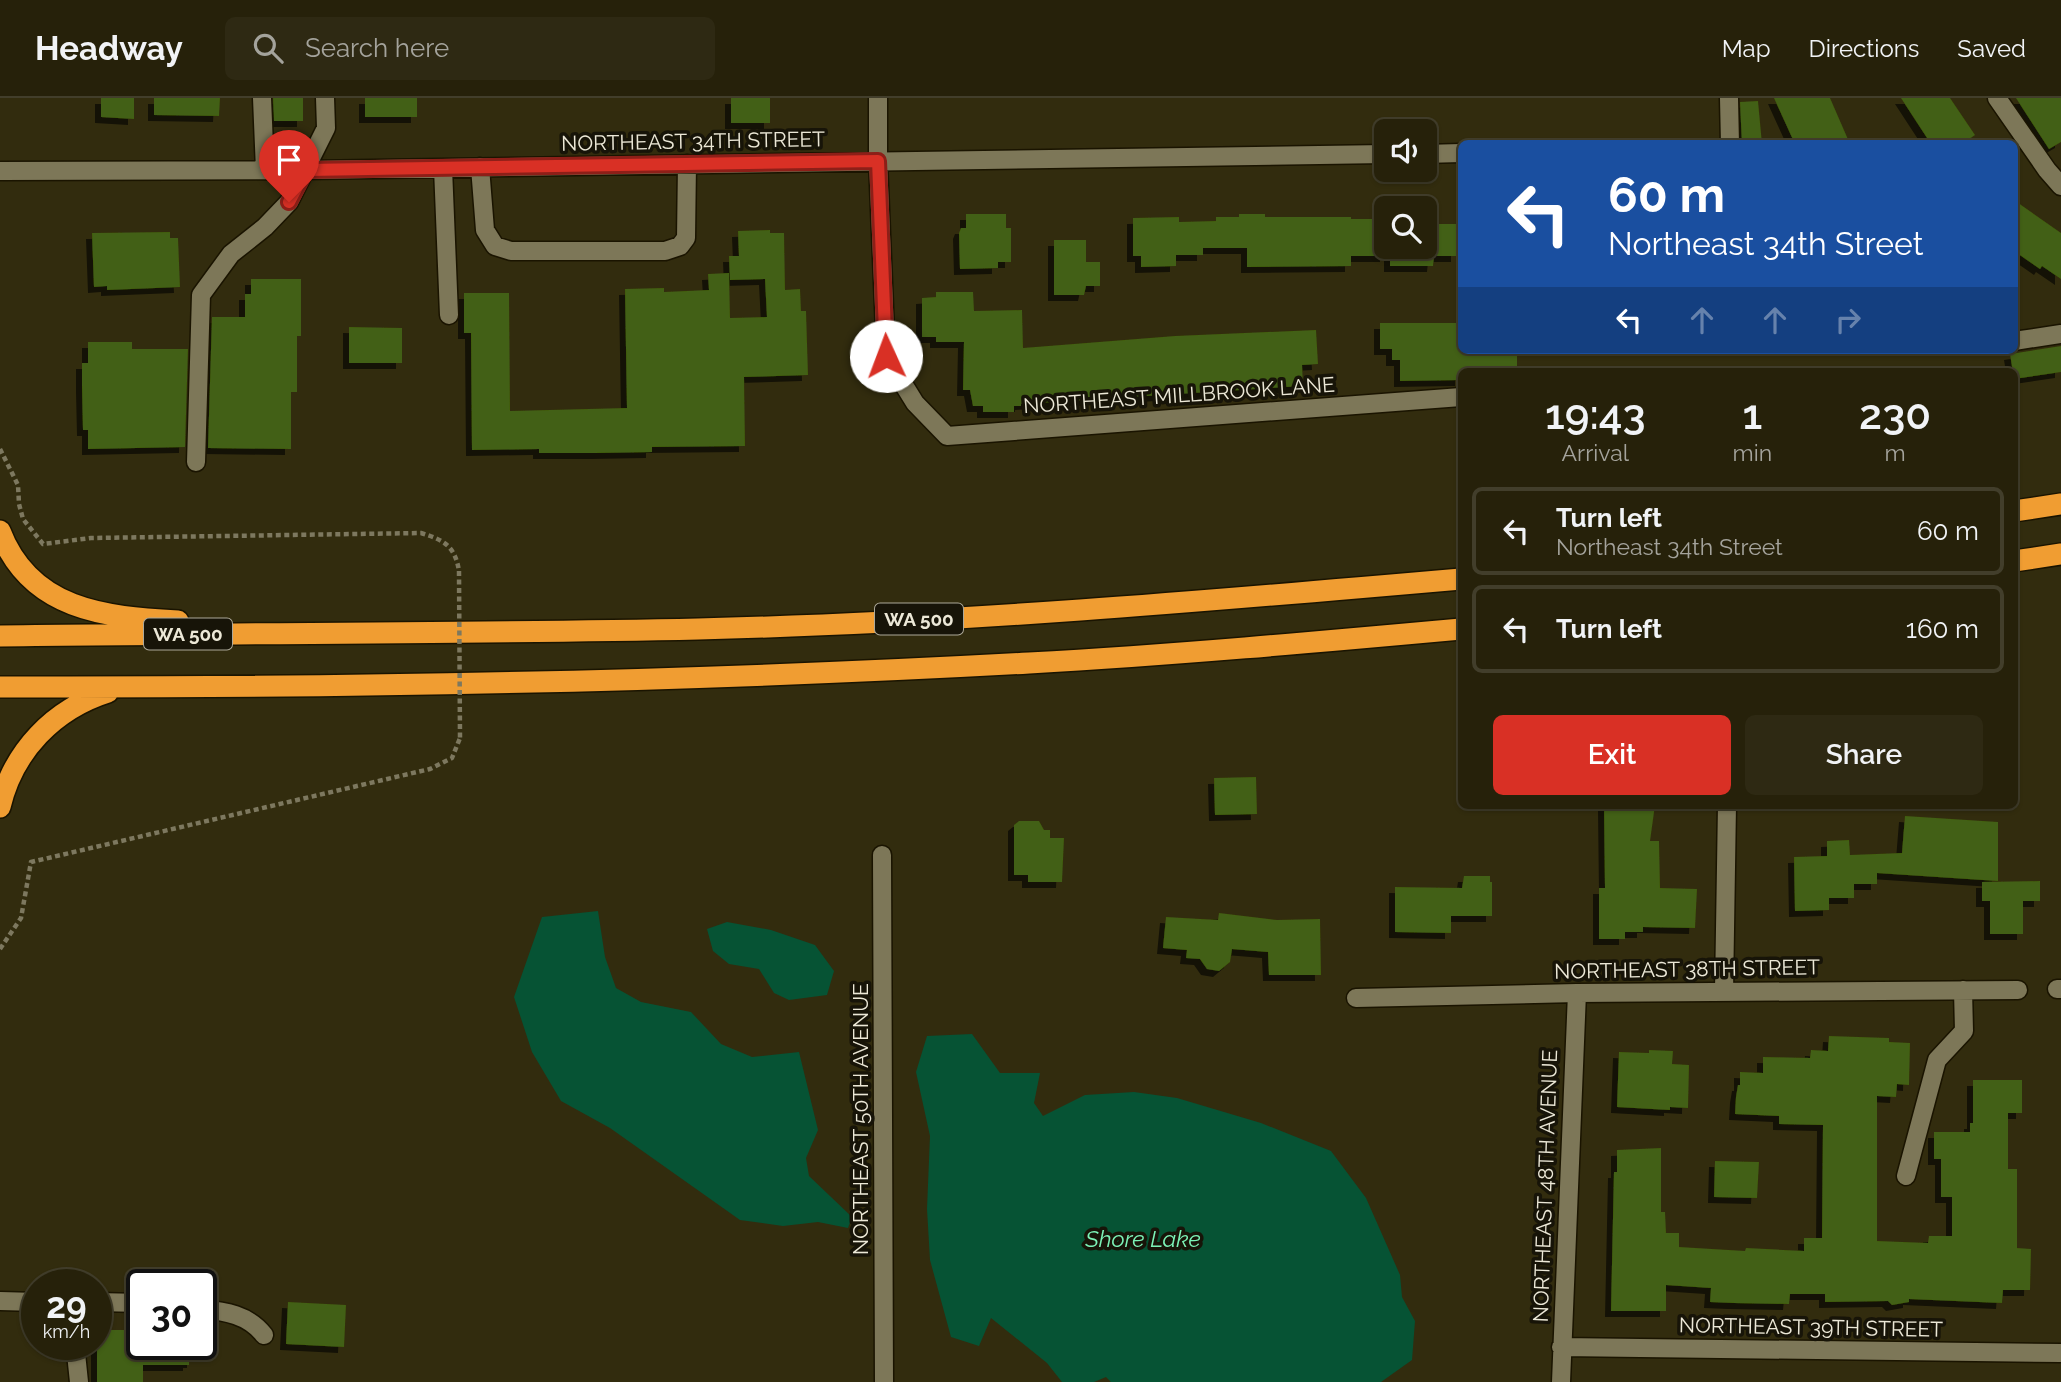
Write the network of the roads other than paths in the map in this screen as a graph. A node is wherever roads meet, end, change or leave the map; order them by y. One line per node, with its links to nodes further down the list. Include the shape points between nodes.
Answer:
1 (262, 98): 14 (street)
2 (325, 98): 15 (street, via 326,128)
3 (878, 98): 10 (street)
4 (1729, 98): 6 (street)
5 (1997, 98): 17 (street)
6 (1730, 140)
7 (1458, 153): 9 (street)
8 (1374, 154): 10 (street, NORTHEAST 34TH STREET)
9 (1437, 154)
10 (878, 161): 11 (street, NORTHEAST 34TH STREET); 21 (street, NORTHEAST MILLBROOK LANE, via 886,356 915,403 947,436)
11 (687, 164): 12 (street, NORTHEAST 34TH STREET); 12 (street, via 686,238 680,246 665,251 511,251 495,246 485,230)
12 (480, 167): 13 (street, NORTHEAST 34TH STREET)
13 (443, 168): 15 (street, NORTHEAST 34TH STREET); 18 (street)
14 (265, 170): 15 (street, NORTHEAST 34TH STREET); 16 (street, NORTHEAST 34TH STREET)
15 (306, 170): 22 (street, via 289,202 231,254 201,295)
16 (0, 171)
17 (2061, 186)
18 (449, 315)
19 (2061, 334): 20 (street)
20 (2018, 340)
21 (1458, 397)
22 (196, 462)
23 (2061, 504): 24 (highway)
24 (2018, 510)
25 (0, 531): 30 (highway, via 26,576 83,609 128,618)
26 (2061, 554): 27 (highway)
27 (2018, 560)
28 (1458, 579): 30 (highway, WA 500, via 875,622)
29 (1458, 629): 33 (highway, WA 500, via 1154,654 761,676)
30 (376, 632): 31 (highway, WA 500)
31 (0, 636)
32 (0, 687): 33 (highway, WA 500)
33 (122, 688): 34 (highway, via 88,698 55,718 15,766)
34 (0, 807)
35 (1727, 809): 39 (street)
36 (882, 855): 51 (street, NORTHEAST 50TH AVENUE)
37 (1963, 990): 38 (street, NORTHEAST 38TH STREET); 39 (street, NORTHEAST 38TH STREET); 42 (street, via 1964,1031 1937,1060)
38 (2018, 990)
39 (1724, 991): 40 (street, NORTHEAST 38TH STREET)
40 (1577, 993): 41 (street, NORTHEAST 38TH STREET); 47 (street, NORTHEAST 48TH AVENUE)
41 (1356, 998)
42 (1906, 1176)
43 (0, 1301): 44 (street)
44 (21, 1302)
45 (217, 1310): 46 (street, via 255,1323)
46 (264, 1335)
47 (1561, 1347): 48 (street, NORTHEAST 39TH STREET); 52 (street, NORTHEAST 48TH AVENUE)
48 (2061, 1353)
49 (77, 1360): 50 (street)
50 (79, 1382)
51 (884, 1382)
52 (1561, 1382)

